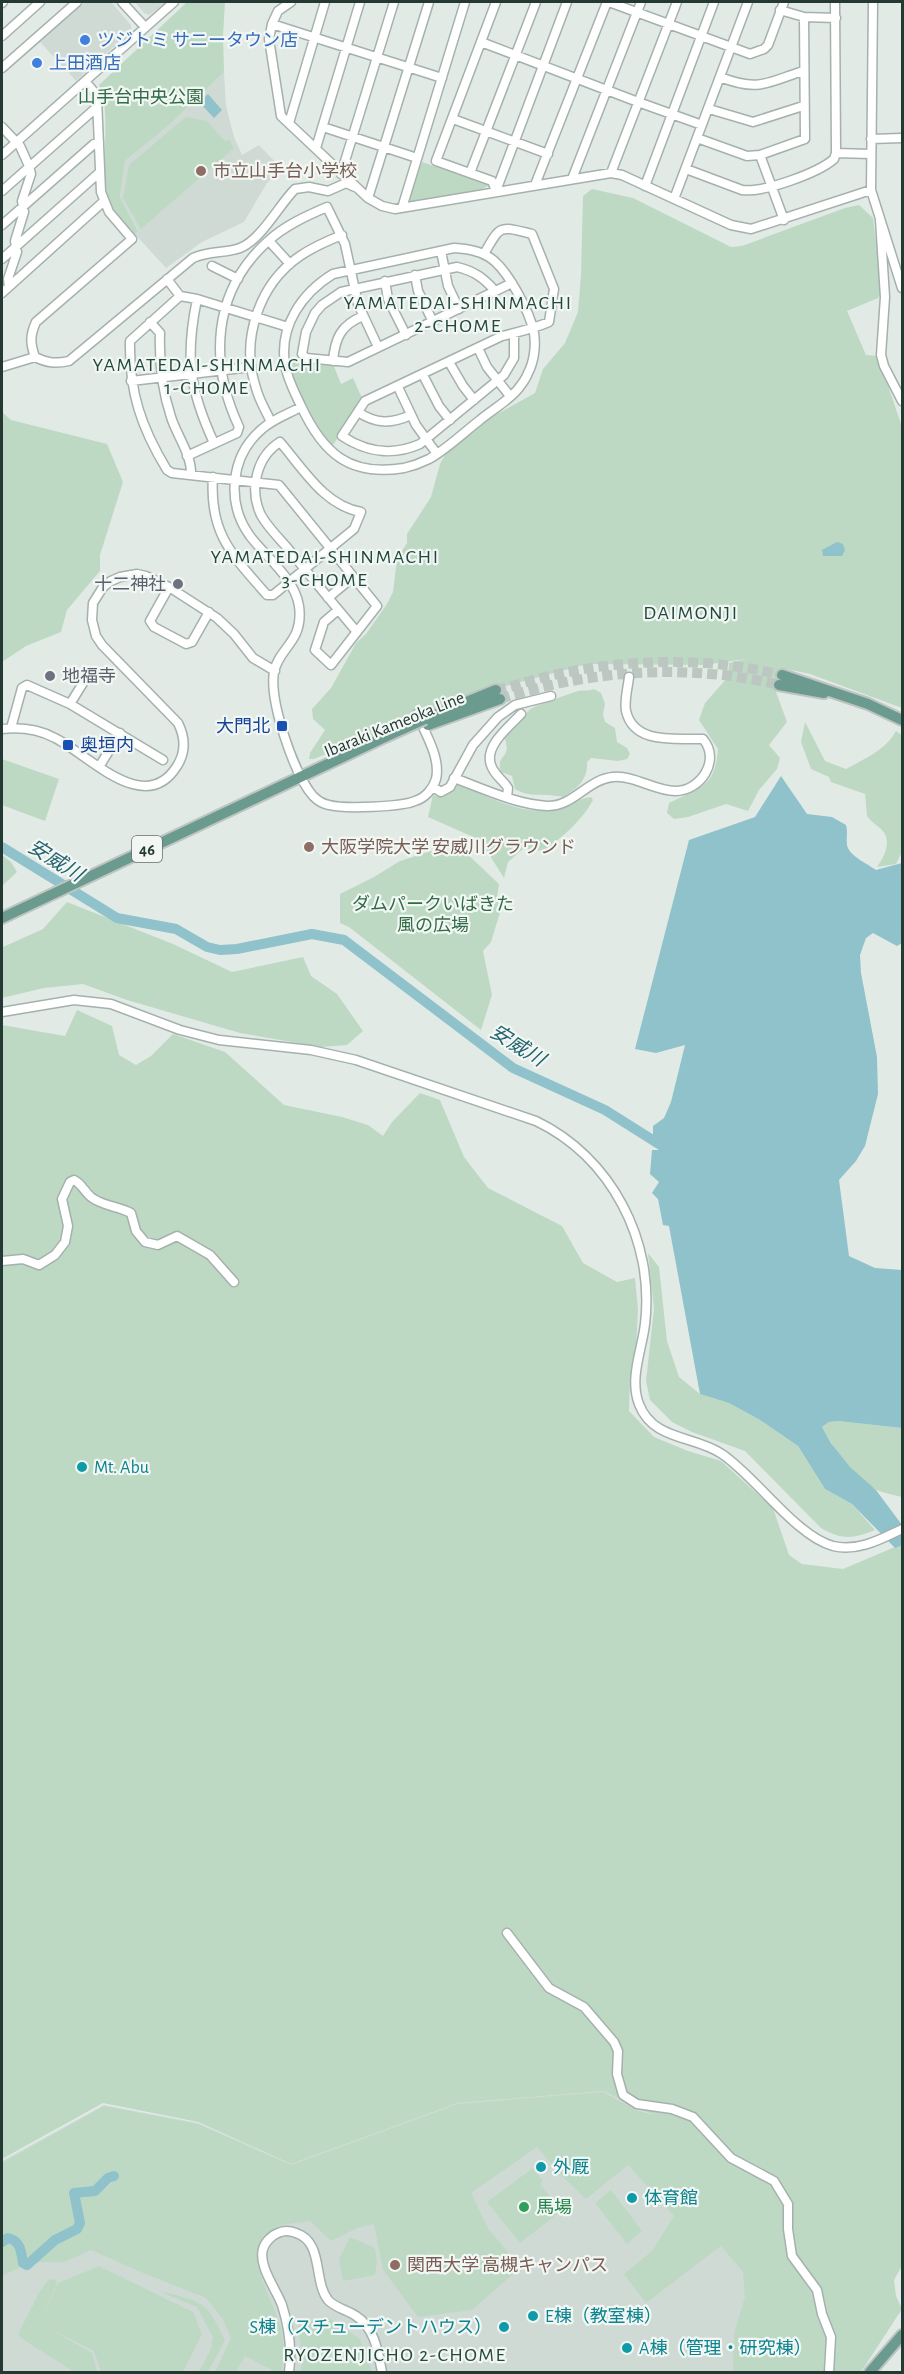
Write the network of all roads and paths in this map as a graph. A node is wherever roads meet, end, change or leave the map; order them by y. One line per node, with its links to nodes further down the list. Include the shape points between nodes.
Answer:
1 (40, 2): 28 (street)
2 (77, 2): 38 (street)
3 (122, 2): 27 (street)
4 (174, 2): 27 (street)
5 (291, 2): 26 (street, via 278,11)
6 (325, 2): 30 (street)
7 (360, 2): 33 (street)
8 (394, 2): 35 (street)
9 (429, 2): 37 (street)
10 (465, 2): 41 (street)
11 (496, 2): 31 (street)
12 (536, 2): 34 (street)
13 (567, 2): 36 (street)
14 (608, 2): 22 (street); 42 (street)
15 (641, 2): 22 (street)
16 (677, 2): 25 (street)
17 (714, 2): 29 (street)
18 (748, 2): 32 (street)
19 (835, 2): 24 (street)
20 (873, 2): 59 (street)
21 (782, 6): 23 (street); 32 (street, via 764,49 750,54)
22 (637, 12): 25 (street); 44 (street)
23 (804, 17): 24 (street); 39 (street)
24 (836, 18): 65 (street)
25 (669, 23): 29 (street); 45 (street)
26 (272, 24): 30 (street); 51 (street, via 269,39 279,109)
27 (145, 27): 43 (street)
28 (2, 36)
29 (701, 36): 32 (street); 49 (street)
30 (315, 38): 33 (street); 51 (street)
31 (481, 42): 34 (street); 50 (street)
32 (732, 47): 40 (street)
33 (348, 48): 35 (street); 54 (street)
34 (516, 55): 36 (street); 55 (street)
35 (378, 57): 37 (street); 56 (street)
36 (543, 65): 42 (street); 62 (street)
37 (409, 67): 41 (street); 63 (street)
38 (2, 68)
39 (803, 71): 40 (street, via 757,87); 46 (street)
40 (720, 77): 48 (street)
41 (442, 78): 70 (street)
42 (578, 78): 44 (street); 66 (street)
43 (86, 81): 47 (street, via 95,93); 60 (street)
44 (607, 90): 45 (street); 77 (street)
45 (638, 102): 49 (street); 75 (street)
46 (804, 106): 48 (street, via 753,122); 69 (street, via 805,139)
47 (97, 107): 61 (street); 71 (street)
48 (709, 109): 52 (street)
49 (672, 114): 52 (street); 79 (street)
50 (453, 119): 55 (street); 74 (street, via 436,161)
51 (289, 123): 64 (street)
52 (702, 125): 57 (street)
53 (2, 127): 60 (street)
54 (323, 127): 56 (street); 64 (street)
55 (486, 131): 62 (street); 74 (street)
56 (352, 137): 63 (street); 76 (street)
57 (697, 138): 69 (street, via 736,154); 72 (street)
58 (903, 138): 59 (street)
59 (871, 139): 67 (street)
60 (16, 141): 68 (street); 71 (street)
61 (99, 142): 73 (street); 88 (street)
62 (515, 142): 66 (street); 84 (street)
63 (385, 147): 70 (street); 85 (street)
64 (316, 148): 76 (street)
65 (836, 153): 67 (street); 80 (street, via 828,164)
66 (548, 154): 78 (street)
67 (870, 154): 82 (street)
68 (2, 155)
69 (760, 155): 80 (street)
70 (417, 158): 89 (street)
71 (30, 166): 83 (street); 88 (street)
72 (686, 169): 80 (street, via 742,190); 86 (street)
73 (100, 172): 87 (street); 95 (street)
74 (470, 173): 84 (street, via 492,181)
75 (611, 173): 77 (street); 79 (street)
76 (341, 174): 81 (street)
77 (572, 179): 78 (street)
78 (536, 185): 84 (street)
79 (645, 186): 86 (street)
80 (772, 186): 91 (street)
81 (355, 187): 85 (street); 104 (street, via 346,183 328,191 296,189 248,244 193,258)
82 (871, 190): 90 (street); 91 (street)
83 (2, 191)
84 (496, 191): 89 (street)
85 (368, 198): 89 (street, via 382,206)
86 (674, 199): 91 (street, via 741,228)
87 (104, 202): 108 (street); 127 (street, via 132,239 36,322 30,334)
88 (23, 206): 92 (street); 95 (street)
89 (402, 208)
90 (880, 214): 110 (street); 141 (street, via 885,297 881,355)
91 (784, 220)
92 (2, 225)
93 (342, 235): 94 (street, via 327,207); 99 (street, via 316,246); 102 (street)
94 (269, 240): 99 (street); 105 (street)
95 (16, 245): 98 (street); 108 (street)
96 (441, 251): 97 (street, via 462,249); 101 (street); 102 (street)
97 (484, 255): 107 (street, via 506,272); 122 (street, via 497,231 506,228 532,234 554,289 549,322)
98 (2, 258)
99 (290, 264): 118 (street, via 272,284)
100 (212, 266): 105 (street)
101 (444, 268): 103 (street); 111 (street, via 474,271); 116 (street)
102 (350, 270): 109 (street); 121 (street, via 319,283 306,295)
103 (415, 275): 106 (street); 120 (street)
104 (167, 279): 113 (street); 127 (street, via 69,361 57,364)
105 (238, 279): 115 (street)
106 (385, 281): 109 (street); 124 (street, via 388,299)
107 (512, 283): 111 (street); 122 (street)
108 (9, 286): 112 (street)
109 (355, 288): 117 (street); 128 (street, via 322,305 306,332 302,354 306,358)
110 (903, 288)
111 (495, 291): 116 (street)
112 (2, 293)
113 (180, 296): 114 (street); 119 (street)
114 (197, 299): 115 (street); 133 (street, via 190,334)
115 (226, 307): 118 (street); 132 (street)
116 (459, 309): 120 (street)
117 (363, 315): 125 (street); 128 (street, via 340,332)
118 (255, 317): 121 (street); 131 (street)
119 (150, 322): 135 (street, via 160,333); 136 (street, via 130,341)
120 (433, 322): 124 (street)
121 (288, 327): 142 (street, via 285,364)
122 (532, 329): 123 (street); 139 (street, via 535,348 531,366)
123 (514, 333): 126 (street); 137 (street, via 514,358)
124 (406, 335): 125 (street)
125 (378, 347): 128 (street, via 348,362)
126 (478, 348): 129 (street); 137 (street)
127 (35, 357): 130 (street)
128 (333, 361)
129 (449, 362): 134 (street); 140 (street)
130 (2, 367)
131 (251, 367): 132 (street); 146 (street)
132 (220, 370): 133 (street); 148 (street, via 239,427 237,433)
133 (190, 374): 135 (street); 148 (street, via 201,415)
134 (423, 375): 138 (street); 145 (street)
135 (162, 378): 136 (street); 150 (street, via 171,419)
136 (131, 381): 151 (street, via 145,430 167,470)
137 (498, 382): 139 (street); 140 (street)
138 (398, 387): 143 (street, via 365,401); 144 (street)
139 (510, 396): 149 (street)
140 (474, 400): 145 (street)
141 (903, 401)
142 (302, 407): 146 (street); 149 (street, via 323,445 350,464 391,469 413,466)
143 (358, 412): 144 (street, via 385,422); 147 (street, via 342,436 360,447 393,451)
144 (411, 415): 147 (street)
145 (450, 420): 147 (street)
146 (271, 422): 153 (street, via 246,447)
147 (426, 439): 149 (street)
148 (214, 443): 150 (street)
149 (437, 454)
150 (188, 456): 151 (street)
151 (190, 475): 152 (street)
152 (213, 477): 153 (street); 158 (street, via 214,516 232,551 267,595)
153 (235, 479): 154 (street); 158 (street, via 235,505 244,527)
154 (256, 481): 155 (street, via 279,485); 155 (street, via 265,457 280,442 327,497 361,512 354,529); 156 (street, via 261,515)
155 (330, 549): 156 (street); 157 (street)
156 (305, 570): 158 (street); 160 (street)
157 (353, 577): 160 (street); 163 (street, via 377,606)
158 (289, 583): 164 (street, via 299,603 299,628)
159 (169, 587): 162 (street); 162 (street, via 150,621 154,627 186,644 192,642); 177 (street, via 146,576 120,577 98,594 92,620 102,645 178,723 184,739 181,758 166,778 143,786 126,783)
160 (328, 598): 161 (street)
161 (338, 610): 163 (street); 163 (street, via 324,622 315,650 331,665)
162 (209, 612): 164 (street, via 226,625 253,658)
163 (357, 632)
164 (274, 671): 179 (street, via 275,701)
165 (629, 677): 181 (street, via 626,709 632,726 644,736 703,739 710,747 711,758 698,782 675,791 614,777 599,780 568,801 551,806 532,805)
166 (781, 680): 173 (main road, via 868,704)
167 (83, 683): 170 (street)
168 (498, 695): 172 (main road, Ibaraki Kameoka Line / 46)
169 (550, 696): 178 (street, via 515,705 498,717 473,745)
170 (70, 704): 174 (street, via 27,686 22,688); 175 (street)
171 (521, 714): 181 (street, via 490,753 490,764 508,788)
172 (423, 720): 179 (main road, Ibaraki Kameoka Line / 46, bridge); 180 (street, via 437,765)
173 (903, 720)
174 (6, 728): 177 (street, via 33,730 53,737)
175 (120, 733): 176 (street); 177 (street)
176 (163, 759)
177 (99, 767)
178 (454, 778): 180 (street, via 446,791); 181 (street)
179 (297, 779): 180 (street, via 320,802 336,806 417,801); 182 (main road, Ibaraki Kameoka Line / 46)
180 (433, 787)
181 (507, 796)
182 (2, 918)
183 (5, 1011): 186 (street, via 74,1000 111,1004 228,1042 311,1050 356,1060 536,1121 565,1137 600,1170 628,1215 640,1255 645,1292 636,1393 654,1425 724,1455 817,1539 843,1547 869,1544)
184 (2, 1261): 185 (street, via 22,1259 39,1265 58,1252 67,1234 62,1199 74,1180 92,1198 131,1213 136,1231 145,1242 158,1245 177,1236 202,1248)
185 (234, 1282)
186 (903, 1529)
187 (507, 1933): 191 (street, via 549,1988 584,2007 614,2042 623,2095 637,2104 672,2109 693,2117 731,2158 774,2181 788,2204 792,2256 817,2290 831,2337)
188 (903, 2335): 192 (main road)
189 (289, 2373): 190 (street, via 291,2343 281,2304 263,2262 263,2249 279,2232 292,2231 304,2235 312,2246 324,2294 330,2302 358,2317 371,2331)
190 (382, 2373)
191 (829, 2373)
192 (870, 2373)

